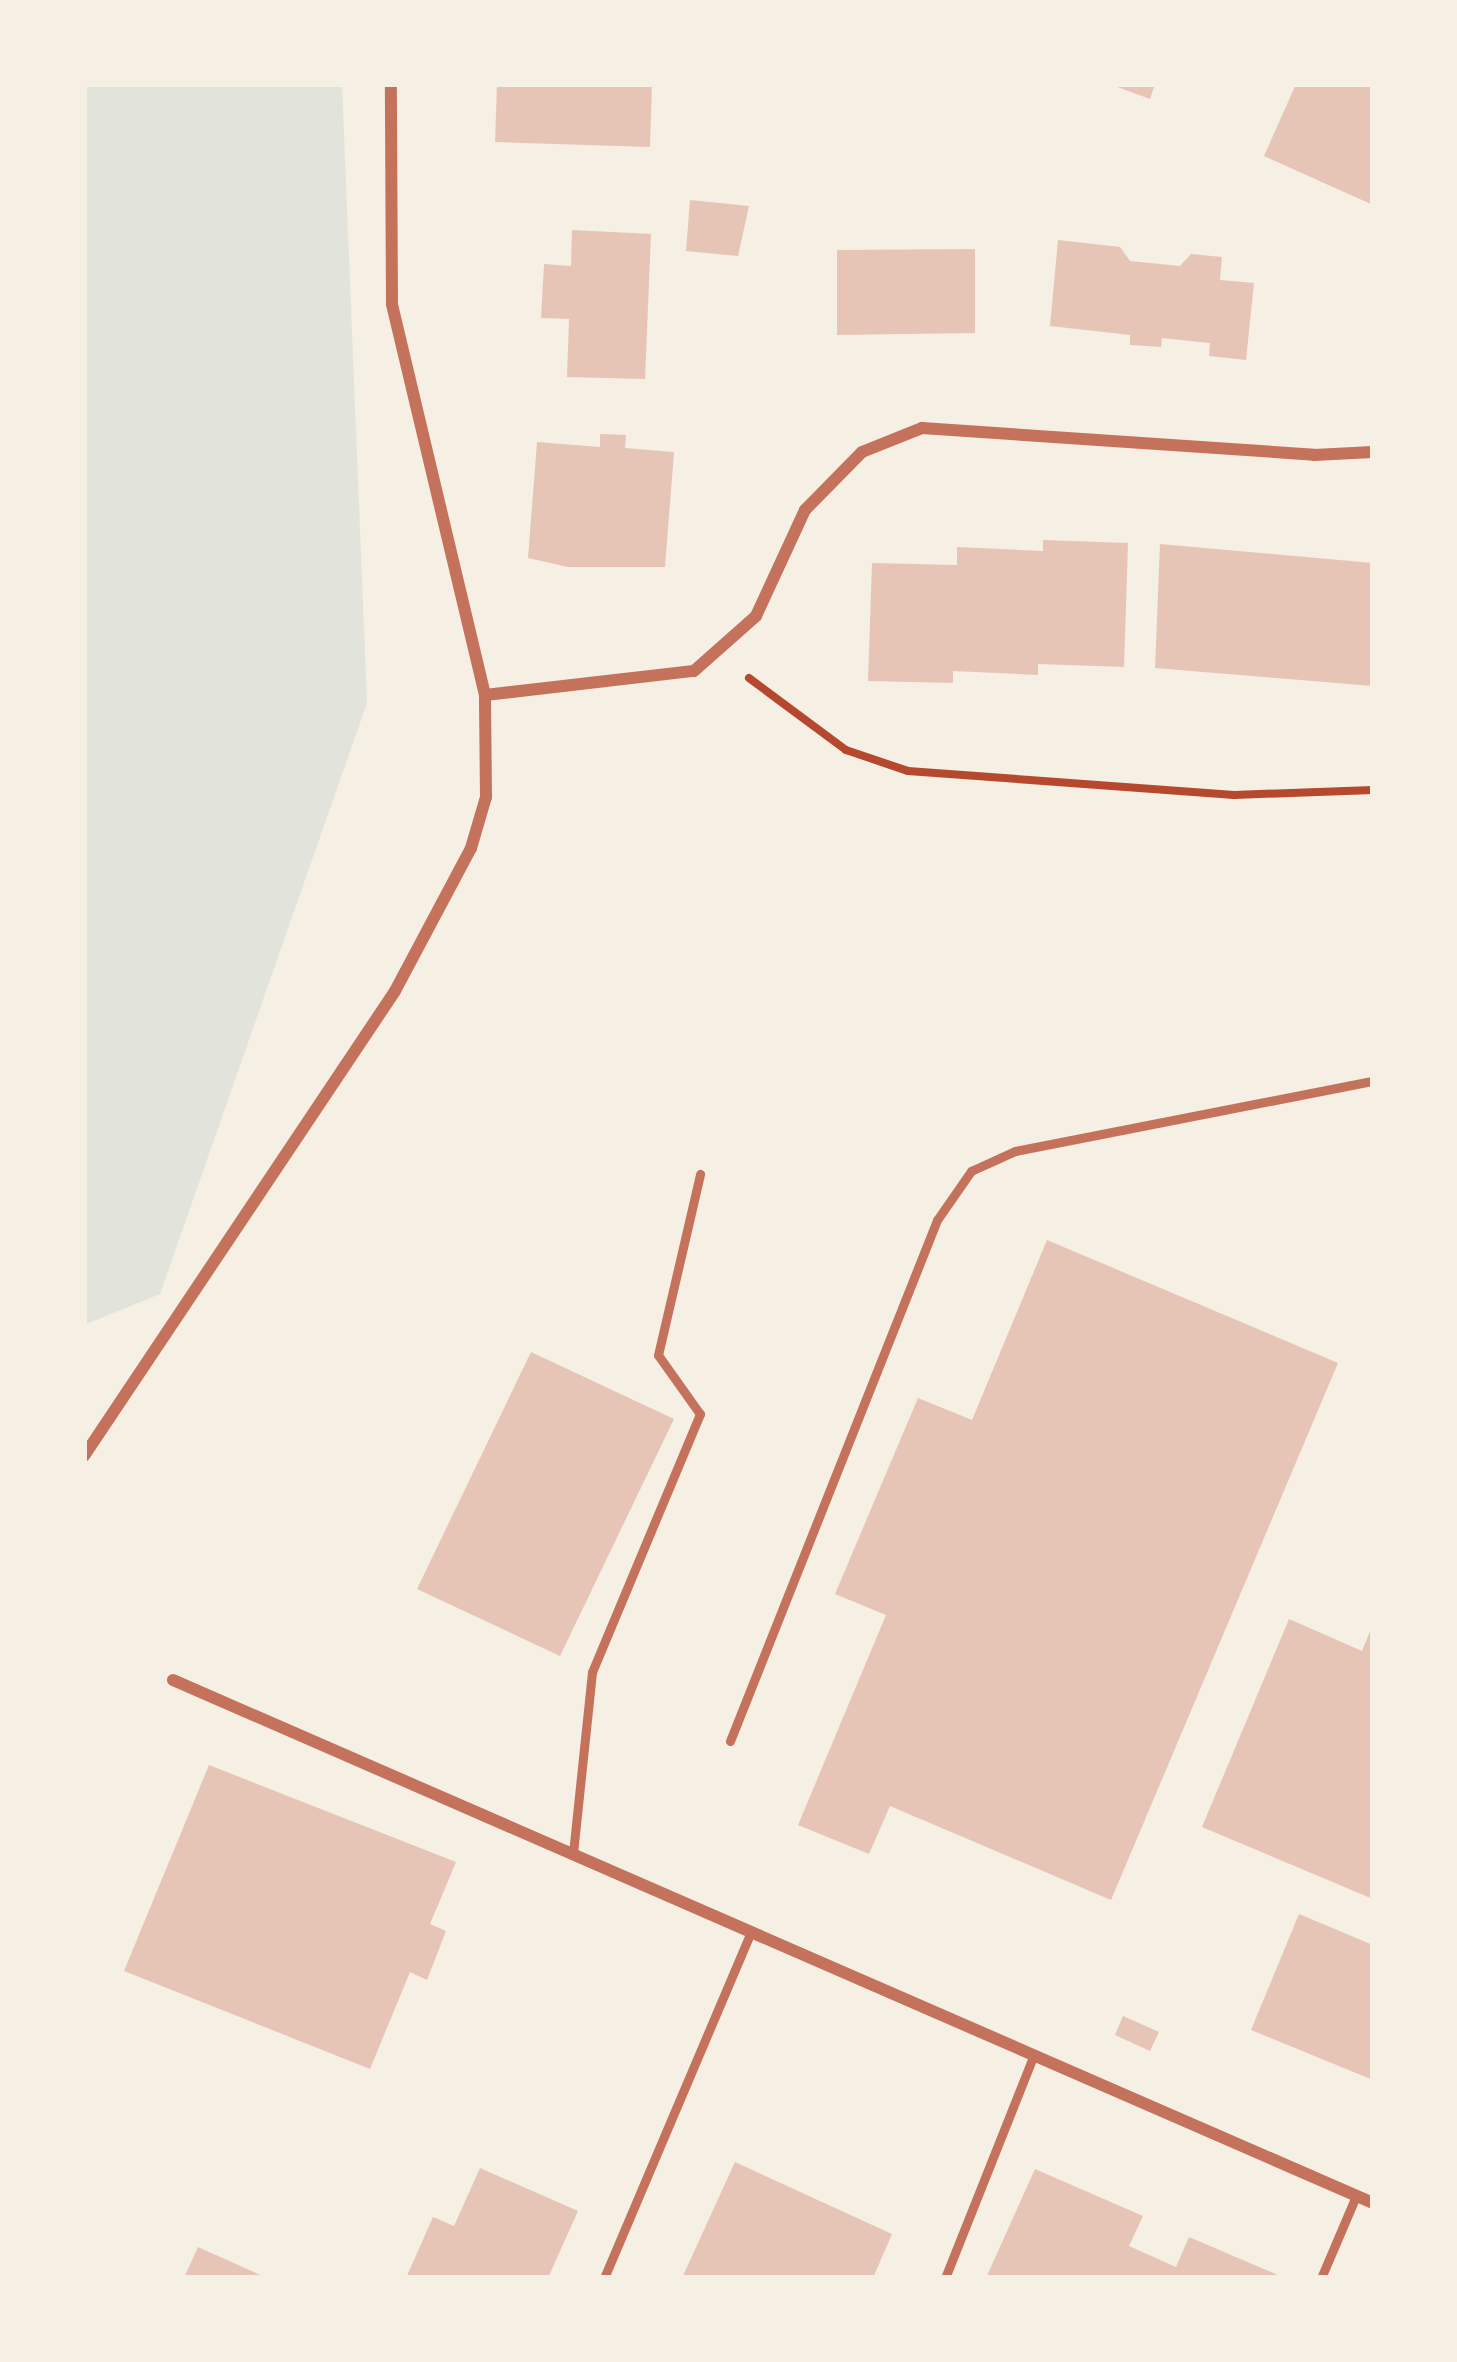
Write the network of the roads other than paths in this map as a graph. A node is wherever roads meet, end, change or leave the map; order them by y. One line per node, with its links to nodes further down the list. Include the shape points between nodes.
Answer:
1 (391, 84): 3 (street, via 392,304)
2 (1373, 452): 3 (street, via 1313,455 922,428 862,452 805,510 756,616 694,671)
3 (485, 695): 6 (street, via 486,796 471,848 395,991)
4 (1373, 1081): 8 (lane, via 1015,1151 971,1171 938,1220)
5 (700, 1174): 9 (lane, via 658,1354 700,1414 592,1672)
6 (84, 1456)
7 (173, 1680): 9 (street)
8 (730, 1741)
9 (573, 1853): 10 (street)
10 (751, 1931): 11 (street); 14 (lane)
11 (1034, 2054): 12 (street); 15 (lane)
12 (1356, 2196): 13 (street); 16 (lane)
13 (1373, 2203)
14 (604, 2278)
15 (945, 2278)
16 (1321, 2278)

